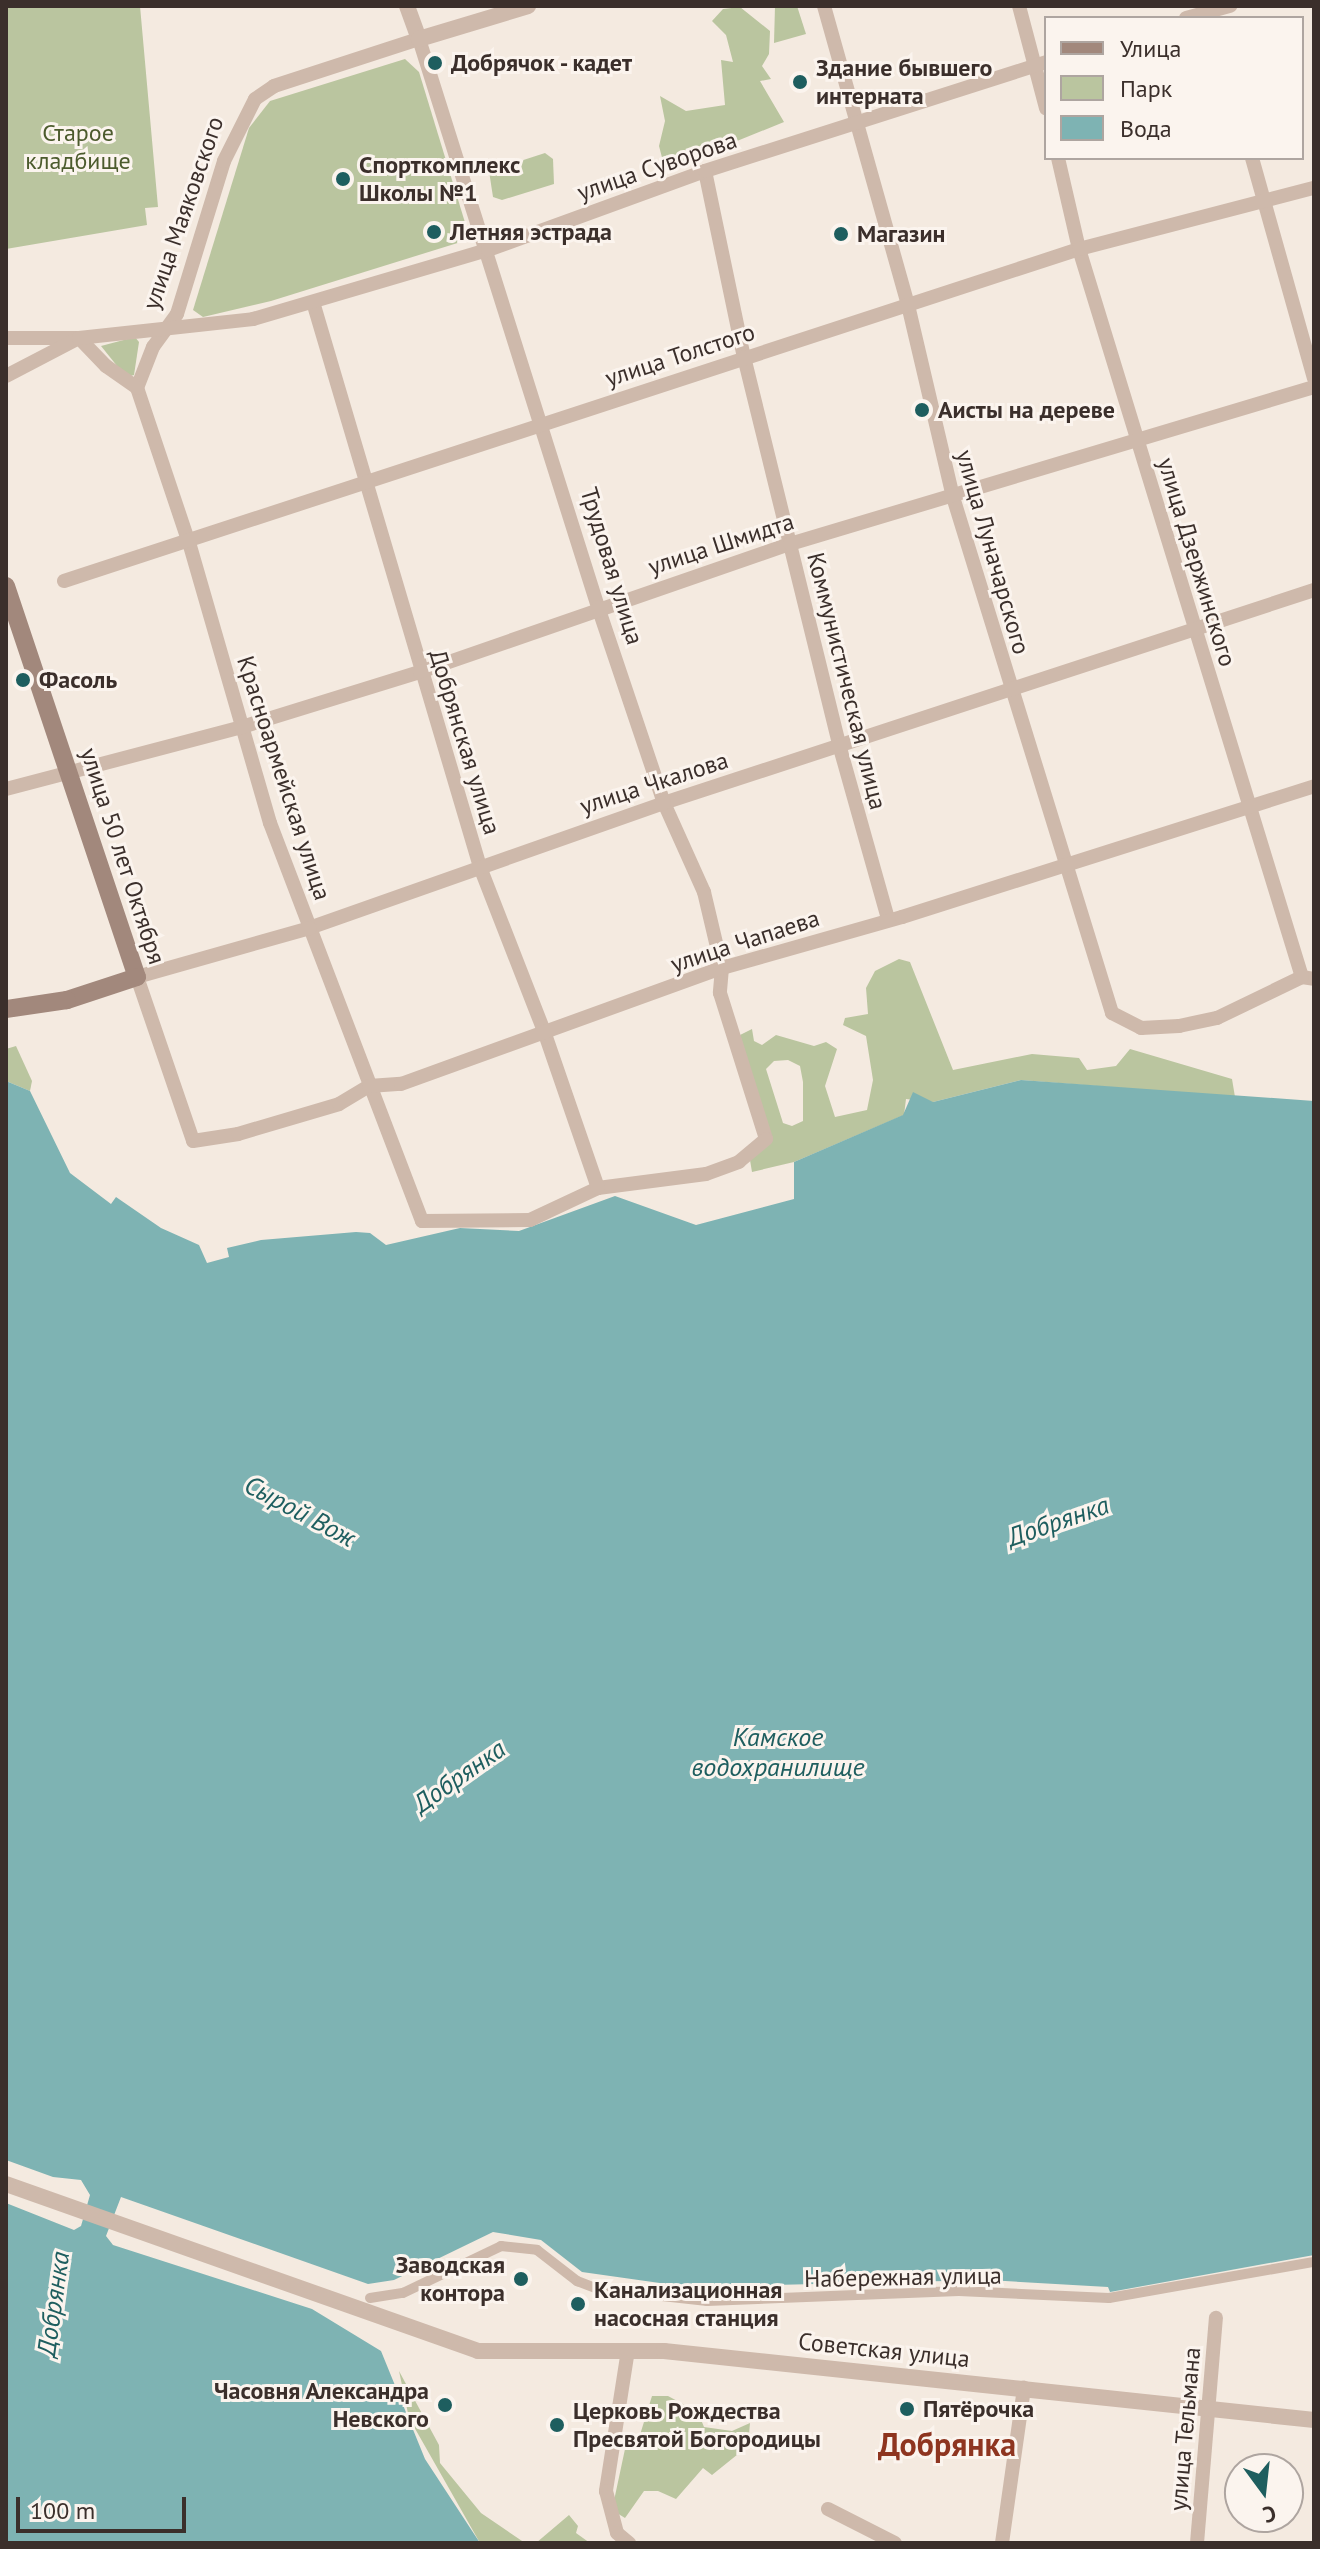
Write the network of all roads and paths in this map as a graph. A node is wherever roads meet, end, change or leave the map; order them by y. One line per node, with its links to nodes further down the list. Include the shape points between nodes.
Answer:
1 (407, 6): 8 (street, Трудовая улица)
2 (528, 6): 8 (street, улица Маяковского)
3 (824, 6): 11 (street, улица Луначарского)
4 (1019, 6): 9 (street)
5 (1230, 6): 6 (street)
6 (1214, 11): 7 (street)
7 (1194, 16)
8 (419, 39): 18 (street, Трудовая улица); 21 (street, улица Маяковского, via 274,86 255,99 233,137)
9 (1041, 64): 10 (street); 11 (street, улица Суворова)
10 (1044, 90)
11 (856, 123): 14 (street, улица Суворова); 20 (street, улица Луначарского)
12 (1058, 160): 17 (street, улица Дзержинского)
13 (1253, 160): 16 (street)
14 (705, 171): 18 (street, улица Суворова); 24 (street, Коммунистическая улица)
15 (1314, 188): 16 (street, улица Толстого)
16 (1263, 199): 17 (street, улица Толстого); 26 (street)
17 (1079, 249): 20 (street, улица Толстого); 30 (street, улица Дзержинского)
18 (488, 250): 19 (street, улица Суворова); 29 (street, Трудовая улица)
19 (313, 302): 21 (street, улица Суворова, via 238,322); 31 (street, Добрянская улица)
20 (908, 305): 24 (street, улица Толстого); 32 (street, улица Луначарского)
21 (169, 328): 23 (street, улица Суворова); 28 (street, улица Маяковского, via 153,347)
22 (6, 338): 23 (street)
23 (79, 338): 25 (street, улица Суворова); 28 (street)
24 (744, 357): 29 (street, улица Толстого); 34 (street, Коммунистическая улица)
25 (6, 376)
26 (1314, 378)
27 (1314, 387): 30 (street, улица Шмидта)
28 (137, 388): 33 (street, Красноармейская улица)
29 (542, 424): 31 (street, улица Толстого); 38 (street, Трудовая улица)
30 (1138, 442): 32 (street, улица Шмидта); 39 (street, улица Дзержинского)
31 (365, 482): 33 (street, улица Толстого); 40 (street, Добрянская улица)
32 (953, 497): 34 (street, улица Шмидта); 41 (street, улица Луначарского)
33 (189, 543): 35 (street, улица Толстого); 42 (street, Красноармейская улица)
34 (790, 544): 38 (street, улица Шмидта); 43 (street, Коммунистическая улица)
35 (64, 581)
36 (1314, 590): 39 (street, улица Чкалова)
37 (7, 594): 44 (main road, улица 50 лет Октября)
38 (598, 607): 40 (street, улица Шмидта); 47 (street, Трудовая улица)
39 (1193, 625): 41 (street, улица Чкалова); 48 (street, улица Дзержинского)
40 (420, 672): 42 (street, улица Шмидта); 50 (street, Добрянская улица)
41 (1010, 693): 43 (street, улица Чкалова); 49 (street, улица Луначарского)
42 (242, 727): 44 (street, улица Шмидта); 52 (street, Красноармейская улица, via 270,823)
43 (840, 748): 47 (street, улица Чкалова); 51 (street, Коммунистическая улица)
44 (71, 774): 46 (street, улица Шмидта); 54 (main road, улица 50 лет Октября)
45 (1314, 786): 48 (street, улица Чапаева)
46 (6, 789)
47 (664, 803): 50 (street, улица Чкалова); 53 (street, Трудовая улица, via 704,892)
48 (1246, 808): 49 (street, улица Чапаева); 55 (street, улица Дзержинского)
49 (1066, 864): 51 (street, улица Чапаева); 55 (street, улица Луначарского, via 1112,1013 1141,1028 1217,1018)
50 (480, 867): 52 (street, улица Чкалова); 57 (street, Добрянская улица)
51 (888, 919): 53 (street, улица Чапаева)
52 (310, 928): 54 (street, улица Чкалова); 58 (street, Красноармейская улица)
53 (722, 968): 57 (street, улица Чапаева); 60 (street, Трудовая улица, via 720,993 766,1139 739,1162 706,1174)
54 (137, 977): 56 (main road, улица Чкалова, via 67,1000); 59 (street, улица 50 лет Октября)
55 (1308, 978)
56 (6, 1009)
57 (545, 1034): 58 (street, улица Чапаева, via 401,1084); 60 (street, Добрянская улица)
58 (369, 1086): 59 (street, улица Чапаева, via 339,1104 238,1134); 60 (street, Красноармейская улица, via 422,1221 530,1220)
59 (193, 1141)
60 (598, 1188)
61 (6, 2184): 65 (street, Советская улица, via 403,2328 505,2355)
62 (1314, 2262): 63 (street, Набережная улица, via 1109,2298 959,2291 707,2301 598,2289 577,2281 537,2250 501,2246 403,2293)
63 (370, 2298)
64 (1216, 2318): 67 (street, улица Тельмана)
65 (628, 2350): 66 (street, Советская улица); 70 (street, via 606,2491 617,2533)
66 (1024, 2388): 67 (street, Советская улица); 72 (street)
67 (1209, 2409): 68 (street, Советская улица); 73 (street, улица Тельмана)
68 (1314, 2420)
69 (828, 2509): 71 (street)
70 (629, 2543)
71 (895, 2543)
72 (1002, 2543)
73 (1197, 2543)

